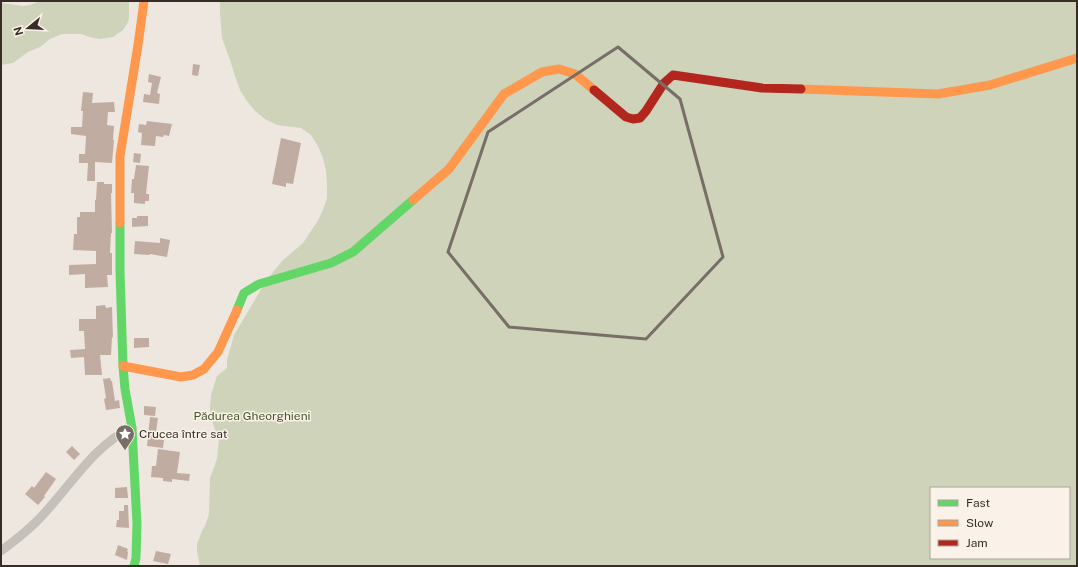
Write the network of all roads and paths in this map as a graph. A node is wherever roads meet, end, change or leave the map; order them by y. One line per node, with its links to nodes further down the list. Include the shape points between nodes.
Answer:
1 (144, 1): 3 (street, via 120,156)
2 (1077, 58): 3 (street, via 990,86 938,94 762,88 672,75 640,118 633,119 626,117 574,74 559,69 542,72 504,94 449,169 353,252 331,263 259,284 244,293 218,352 204,369 193,375 181,377)
3 (123, 366): 4 (street)
4 (132, 428): 5 (street, via 98,451 36,522); 6 (street, via 137,524)
5 (1, 551)
6 (134, 566)

